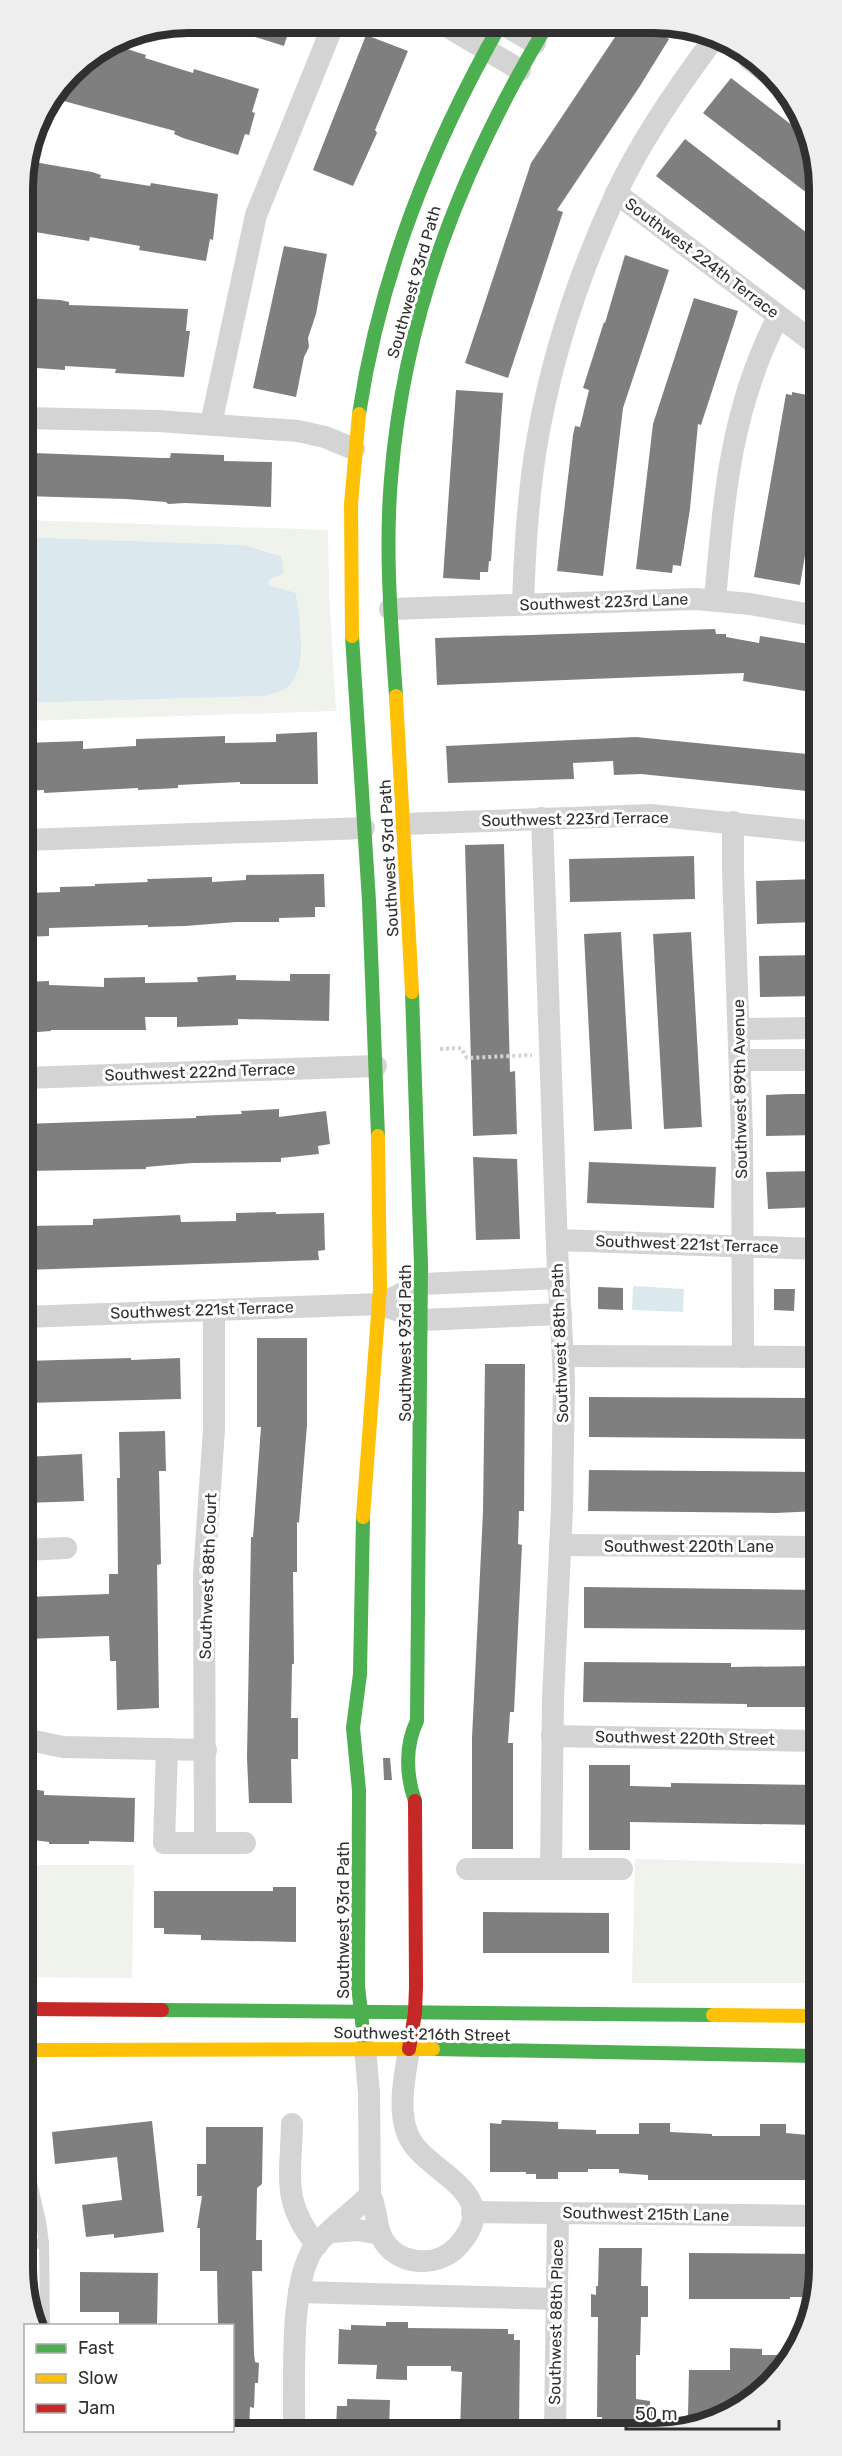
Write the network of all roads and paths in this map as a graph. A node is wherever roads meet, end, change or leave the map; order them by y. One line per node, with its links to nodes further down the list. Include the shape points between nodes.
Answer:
1 (330, 33): 12 (street, via 256,215)
2 (458, 33): 6 (street)
3 (497, 33): 6 (street, Southwest 93rd Path)
4 (541, 34): 7 (street, Southwest 93rd Path)
5 (710, 44): 8 (street)
6 (486, 49): 7 (street); 13 (street, Southwest 93rd Path, via 430,158 404,227 373,335)
7 (520, 70): 16 (street, Southwest 93rd Path, via 460,190 412,340 393,449)
8 (616, 193): 9 (street, Southwest 224th Terrace); 15 (street, via 571,307 544,406 528,508)
9 (778, 317): 10 (street, Southwest 224th Terrace); 14 (street, via 759,356 734,444 724,493)
10 (809, 340)
11 (33, 418): 12 (street)
12 (211, 424): 13 (street, via 310,433)
13 (354, 449): 21 (street, Southwest 93rd Path, via 350,594)
14 (715, 600): 15 (street, Southwest 223rd Lane); 17 (street, Southwest 223rd Lane)
15 (523, 604): 16 (street, Southwest 223rd Lane)
16 (390, 609): 20 (street, Southwest 93rd Path)
17 (809, 615)
18 (542, 818): 19 (street, Southwest 223rd Terrace, via 632,815); 20 (street, Southwest 223rd Terrace); 32 (street, Southwest 88th Path)
19 (733, 822): 22 (street, Southwest 223rd Terrace); 25 (street, Southwest 89th Avenue)
20 (404, 824): 36 (street, Southwest 93rd Path)
21 (364, 828): 23 (street); 30 (street, Southwest 93rd Path)
22 (809, 831)
23 (33, 840)
24 (809, 1028): 25 (street)
25 (740, 1029): 28 (street, Southwest 89th Avenue)
26 (433, 1049): 27 (path, via 461,1048 467,1058)
27 (532, 1055)
28 (741, 1060): 29 (street); 33 (street, Southwest 89th Avenue)
29 (809, 1060)
30 (376, 1066): 31 (street, Southwest 222nd Terrace); 37 (street, Southwest 93rd Path)
31 (33, 1078)
32 (556, 1240): 33 (street, Southwest 221st Terrace); 35 (street, Southwest 88th Path)
33 (744, 1246): 34 (street, Southwest 221st Terrace); 43 (street, Southwest 89th Avenue)
34 (809, 1249)
35 (559, 1278): 36 (street, Southwest 221st Terrace); 39 (street, Southwest 88th Path)
36 (422, 1284): 37 (street, Southwest 221st Terrace); 41 (street, Southwest 93rd Path)
37 (380, 1304): 38 (street, Southwest 221st Terrace); 41 (street, Southwest 221st Terrace); 49 (street, Southwest 93rd Path, via 363,1491)
38 (214, 1310): 40 (street, Southwest 221st Terrace); 56 (street, Southwest 88th Court, via 214,1429 205,1548)
39 (561, 1314): 41 (street, Southwest 221st Terrace); 42 (street, Southwest 88th Path)
40 (33, 1317)
41 (422, 1320): 50 (street, Southwest 93rd Path)
42 (563, 1356): 43 (street); 45 (street, Southwest 88th Path)
43 (743, 1357): 44 (street)
44 (809, 1357)
45 (560, 1545): 46 (street, Southwest 220th Lane); 51 (street, Southwest 88th Path)
46 (809, 1547)
47 (66, 1548): 48 (street)
48 (33, 1550)
49 (360, 1679): 58 (street, Southwest 93rd Path, via 353,1718); 58 (street, Southwest 93rd Path, via 369,1764)
50 (417, 1721): 54 (street, Southwest 93rd Path, via 424,1731); 59 (street, Southwest 93rd Path, via 410,1731 409,1789)
51 (552, 1736): 53 (street, Southwest 220th Street); 63 (street, Southwest 88th Path)
52 (33, 1741): 55 (street, via 63,1747)
53 (809, 1741)
54 (424, 1742)
55 (167, 1749): 56 (street); 60 (street, via 164,1843)
56 (206, 1750): 60 (street, Southwest 88th Court)
57 (423, 1777): 59 (street, Southwest 93rd Path)
58 (359, 1791): 66 (street, Southwest 93rd Path)
59 (416, 1804): 67 (street, Southwest 93rd Path)
60 (205, 1843): 61 (street)
61 (245, 1843)
62 (467, 1869): 63 (street)
63 (551, 1869): 64 (street)
64 (622, 1869)
65 (33, 2009): 66 (street, Southwest 216th Street)
66 (361, 2012): 67 (street, Southwest 216th Street); 69 (street, Southwest 93rd Path)
67 (415, 2013): 68 (street, Southwest 216th Street); 70 (street, Southwest 93rd Path)
68 (809, 2016)
69 (365, 2048): 70 (street, Southwest 216th Street); 71 (street, Southwest 216th Street); 75 (street)
70 (409, 2049): 72 (street, Southwest 216th Street); 76 (street, via 403,2104 407,2133 418,2152 462,2188)
71 (33, 2050)
72 (809, 2056)
73 (292, 2124): 80 (street, via 291,2202 298,2221)
74 (33, 2186): 81 (lane)
75 (370, 2195): 79 (street, via 377,2208); 80 (street)
76 (472, 2212): 77 (street, Southwest 215th Lane); 79 (street, via 470,2228 459,2245 434,2260 404,2258 389,2248)
77 (558, 2213): 78 (street, Southwest 215th Lane); 84 (street, Southwest 88th Place)
78 (809, 2216)
79 (380, 2234): 80 (street, via 358,2230)
80 (324, 2238): 83 (street, via 304,2268)
81 (44, 2243): 82 (lane); 85 (lane)
82 (33, 2244)
83 (299, 2292): 84 (street); 86 (street)
84 (556, 2299): 87 (street, Southwest 88th Place)
85 (45, 2324)
86 (294, 2423)
87 (555, 2423)

